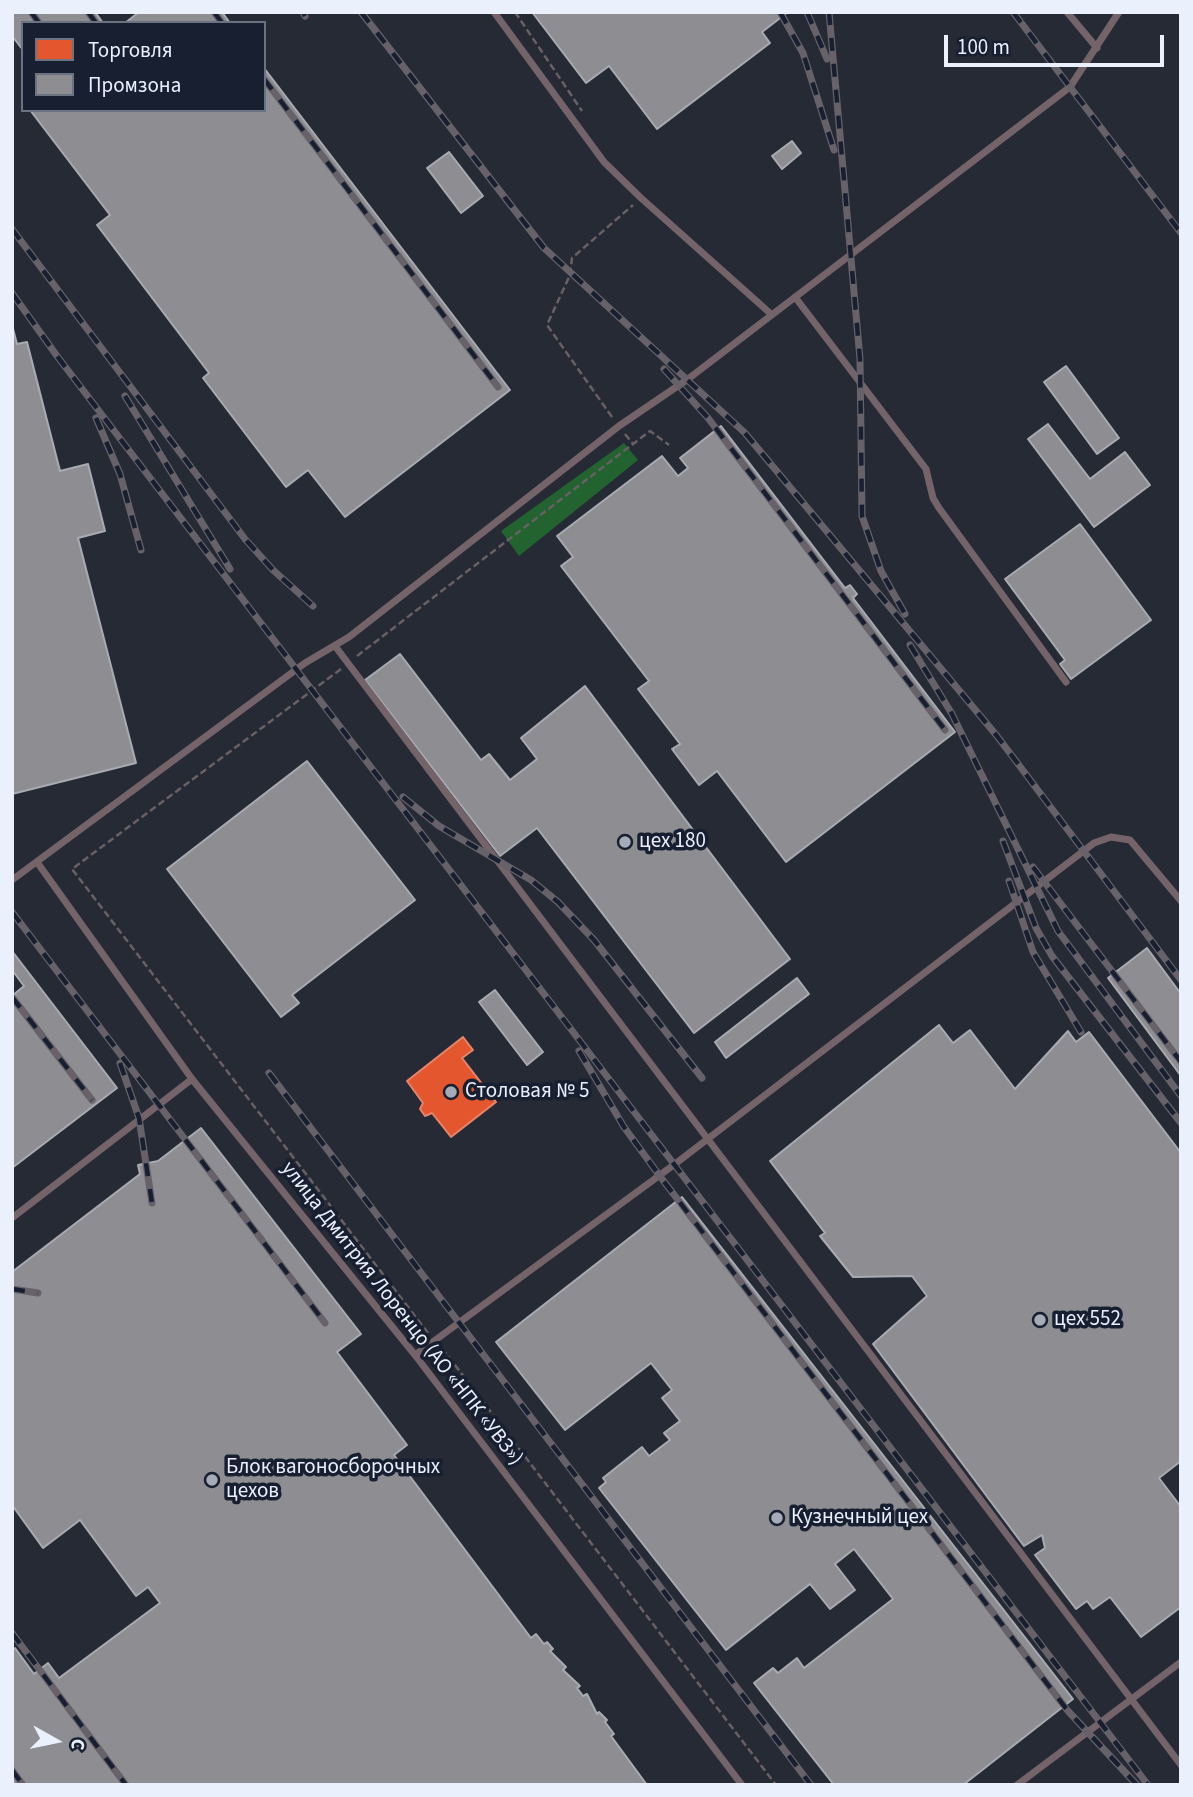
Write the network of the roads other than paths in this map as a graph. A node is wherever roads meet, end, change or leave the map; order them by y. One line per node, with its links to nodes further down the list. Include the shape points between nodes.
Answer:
1 (494, 12): 6 (lane, via 604,162)
2 (1067, 12): 4 (lane)
3 (1119, 12): 4 (lane)
4 (1097, 48): 5 (lane, via 1070,87)
5 (794, 297): 6 (lane); 8 (lane, via 926,469 939,508)
6 (771, 314): 7 (lane)
7 (335, 646): 9 (lane); 13 (lane)
8 (1066, 682)
9 (37, 862): 10 (lane); 12 (lane, улица Дмитрия Лоренцо (АО «НПК «УВЗ»))
10 (12, 880)
11 (1181, 901): 13 (lane, via 1130,840 1102,839)
12 (192, 1079): 14 (lane); 15 (lane, улица Дмитрия Лоренцо (АО «НПК «УВЗ»))
13 (708, 1137): 15 (lane); 17 (lane)
14 (12, 1218)
15 (415, 1355): 19 (lane, улица Дмитрия Лоренцо (АО «НПК «УВЗ»))
16 (1181, 1662): 17 (lane)
17 (1130, 1700): 18 (lane); 20 (lane)
18 (1181, 1765)
19 (741, 1785)
20 (1017, 1785)

